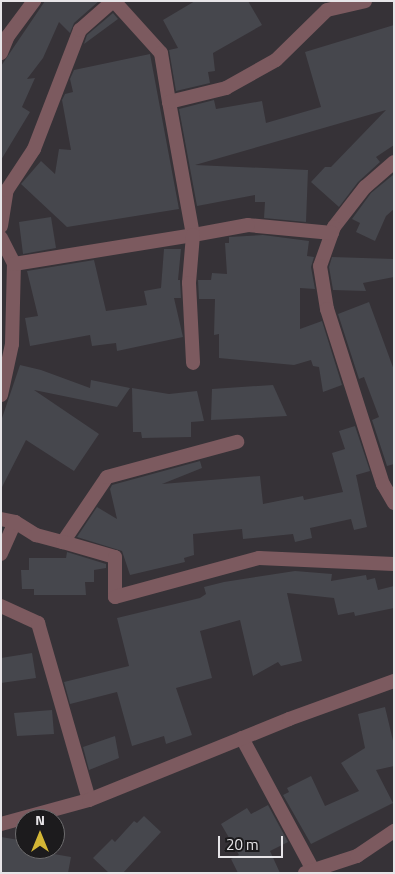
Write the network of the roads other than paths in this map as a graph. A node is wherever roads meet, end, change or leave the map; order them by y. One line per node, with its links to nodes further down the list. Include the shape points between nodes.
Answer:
1 (34, 1): 4 (street, via 8,36)
2 (114, 1): 5 (street, via 161,53); 7 (street, via 80,30 34,148 7,190)
3 (365, 1): 5 (street, via 327,10 276,60 226,88)
4 (1, 53)
5 (168, 102): 9 (street)
6 (394, 162): 8 (street, via 364,187)
7 (1, 226)
8 (332, 233): 9 (street, via 248,226); 15 (street, via 320,266 327,309 383,484)
9 (193, 235): 11 (street); 12 (street, via 189,283)
10 (1, 238): 11 (street)
11 (14, 264): 13 (street, via 12,344)
12 (193, 363)
13 (1, 395)
14 (237, 442): 17 (street, via 107,477)
15 (394, 503)
16 (8, 520): 17 (street, via 36,535); 18 (street)
17 (63, 542): 19 (street, via 116,557 115,597 259,558)
18 (1, 554)
19 (394, 564)
20 (1, 606): 23 (street, via 38,622)
21 (394, 682): 22 (street)
22 (242, 738): 23 (street); 26 (street)
23 (89, 800): 24 (street)
24 (1, 824)
25 (394, 831): 26 (street, via 357,856)
26 (309, 872)

